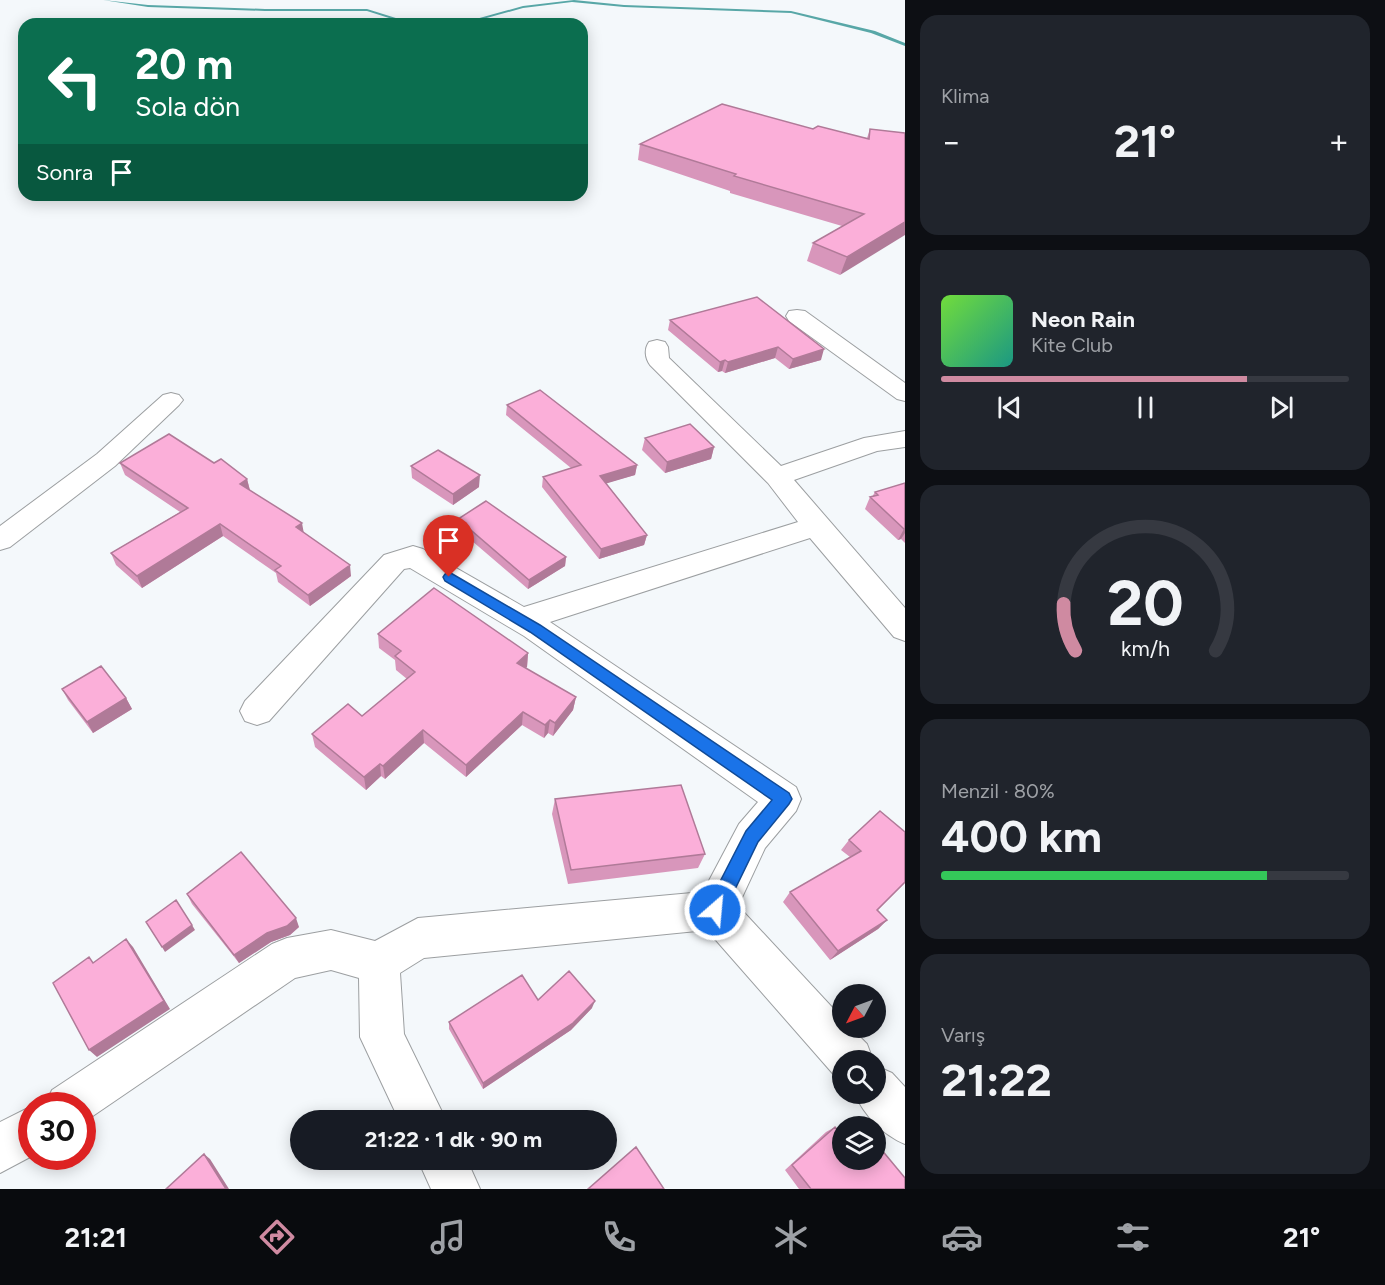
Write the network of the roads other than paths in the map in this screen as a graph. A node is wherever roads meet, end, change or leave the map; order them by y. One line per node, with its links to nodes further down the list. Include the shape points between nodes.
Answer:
1 (797, 316): 3 (street)
2 (657, 347): 6 (street, via 658,360)
3 (905, 394)
4 (171, 400): 8 (street, via 106,460)
5 (905, 439): 6 (street, via 873,444)
6 (777, 477): 7 (street)
7 (816, 526): 9 (street); 10 (street)
8 (0, 540)
9 (521, 620): 11 (street, via 413,556 394,562); 12 (street, via 783,799 752,836)
10 (905, 629)
11 (257, 711)
12 (715, 910): 13 (street, via 418,938); 14 (street)
13 (379, 963): 15 (street, via 331,950 287,959); 17 (street, via 382,1037)
14 (842, 1050)
15 (89, 1092)
16 (886, 1100): 18 (street)
17 (418, 1110)
18 (905, 1121)
19 (18, 1138): 20 (street)
20 (0, 1149)
21 (447, 1170): 22 (street)
22 (456, 1189)

